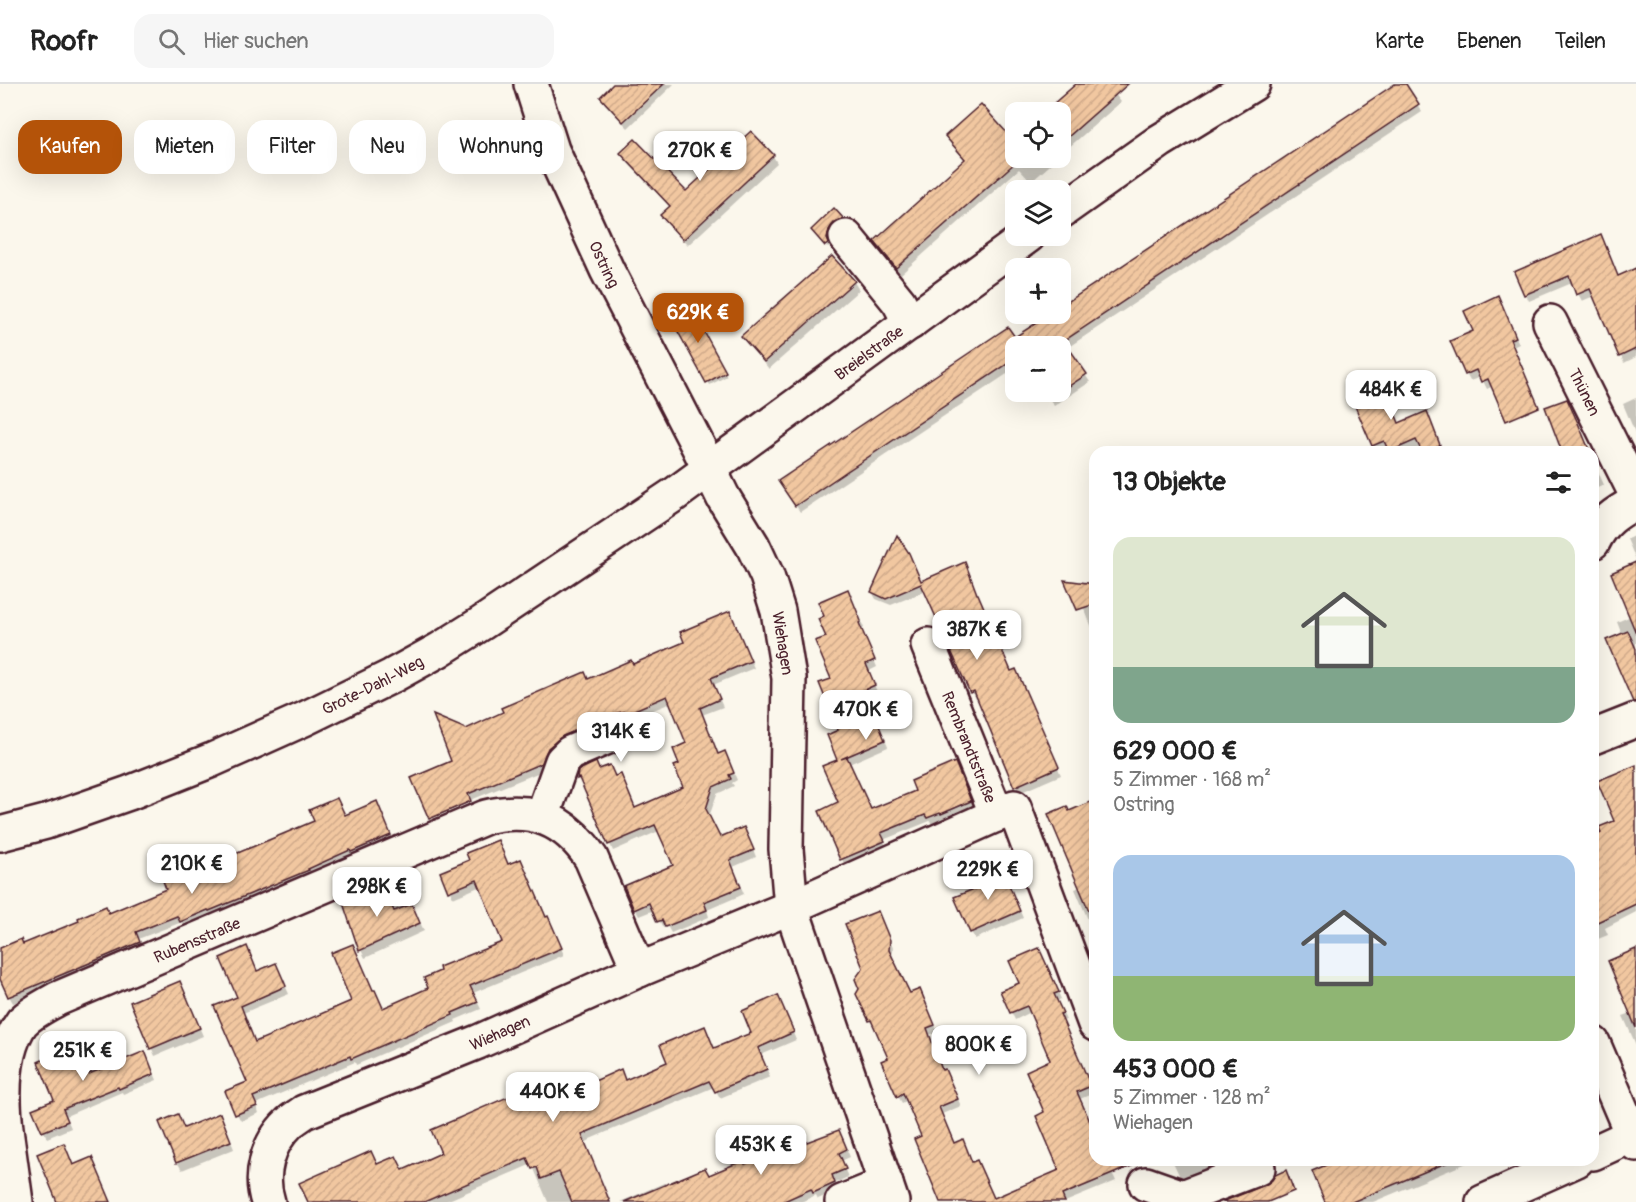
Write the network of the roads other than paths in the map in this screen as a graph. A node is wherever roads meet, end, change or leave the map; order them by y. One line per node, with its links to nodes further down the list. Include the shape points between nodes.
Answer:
1 (531, 84): 8 (street, Ostring, via 552,150 607,270)
2 (1253, 84): 3 (street, via 1160,141)
3 (1071, 204)
4 (846, 237): 7 (street, via 899,302)
5 (1014, 246): 7 (street, Breielstraße)
6 (1550, 322): 9 (street, Thünen)
7 (910, 323): 8 (street, Breielstraße)
8 (710, 469): 18 (street, Grote-Dahl-Weg, via 491,617 392,676 212,760 98,804); 19 (street, Wiehagen, via 753,546 778,611 789,678 786,849)
9 (1636, 494)
10 (1636, 502): 11 (street, via 1605,522)
11 (1599, 532)
12 (928, 645): 16 (street, Rembrandtstraße)
13 (1636, 720): 15 (street)
14 (624, 730): 17 (street, via 570,753 562,761)
15 (1599, 735)
16 (998, 815): 19 (street, Rembrandtstraße); 21 (street, Rembrandtstraße, via 1014,807)
17 (542, 817): 20 (street, Rubensstraße, via 571,833 591,858); 29 (street, Rubensstraße, via 528,813 486,817 34,1011 12,1035 0,1075)
18 (0, 834)
19 (791, 907): 20 (street, Wiehagen); 28 (street, Wiehagen)
20 (639, 970): 30 (street, Wiehagen, via 304,1112 276,1138 268,1155 263,1185)
21 (1089, 1008)
22 (1599, 1057): 23 (street)
23 (1634, 1139): 24 (street)
24 (1599, 1150)
25 (1564, 1166): 32 (street)
26 (1258, 1168): 27 (street, via 1183,1197)
27 (1141, 1182)
28 (889, 1193): 31 (street, Wiehagen)
29 (16, 1202)
30 (268, 1202)
31 (842, 1202)
32 (1483, 1202)

